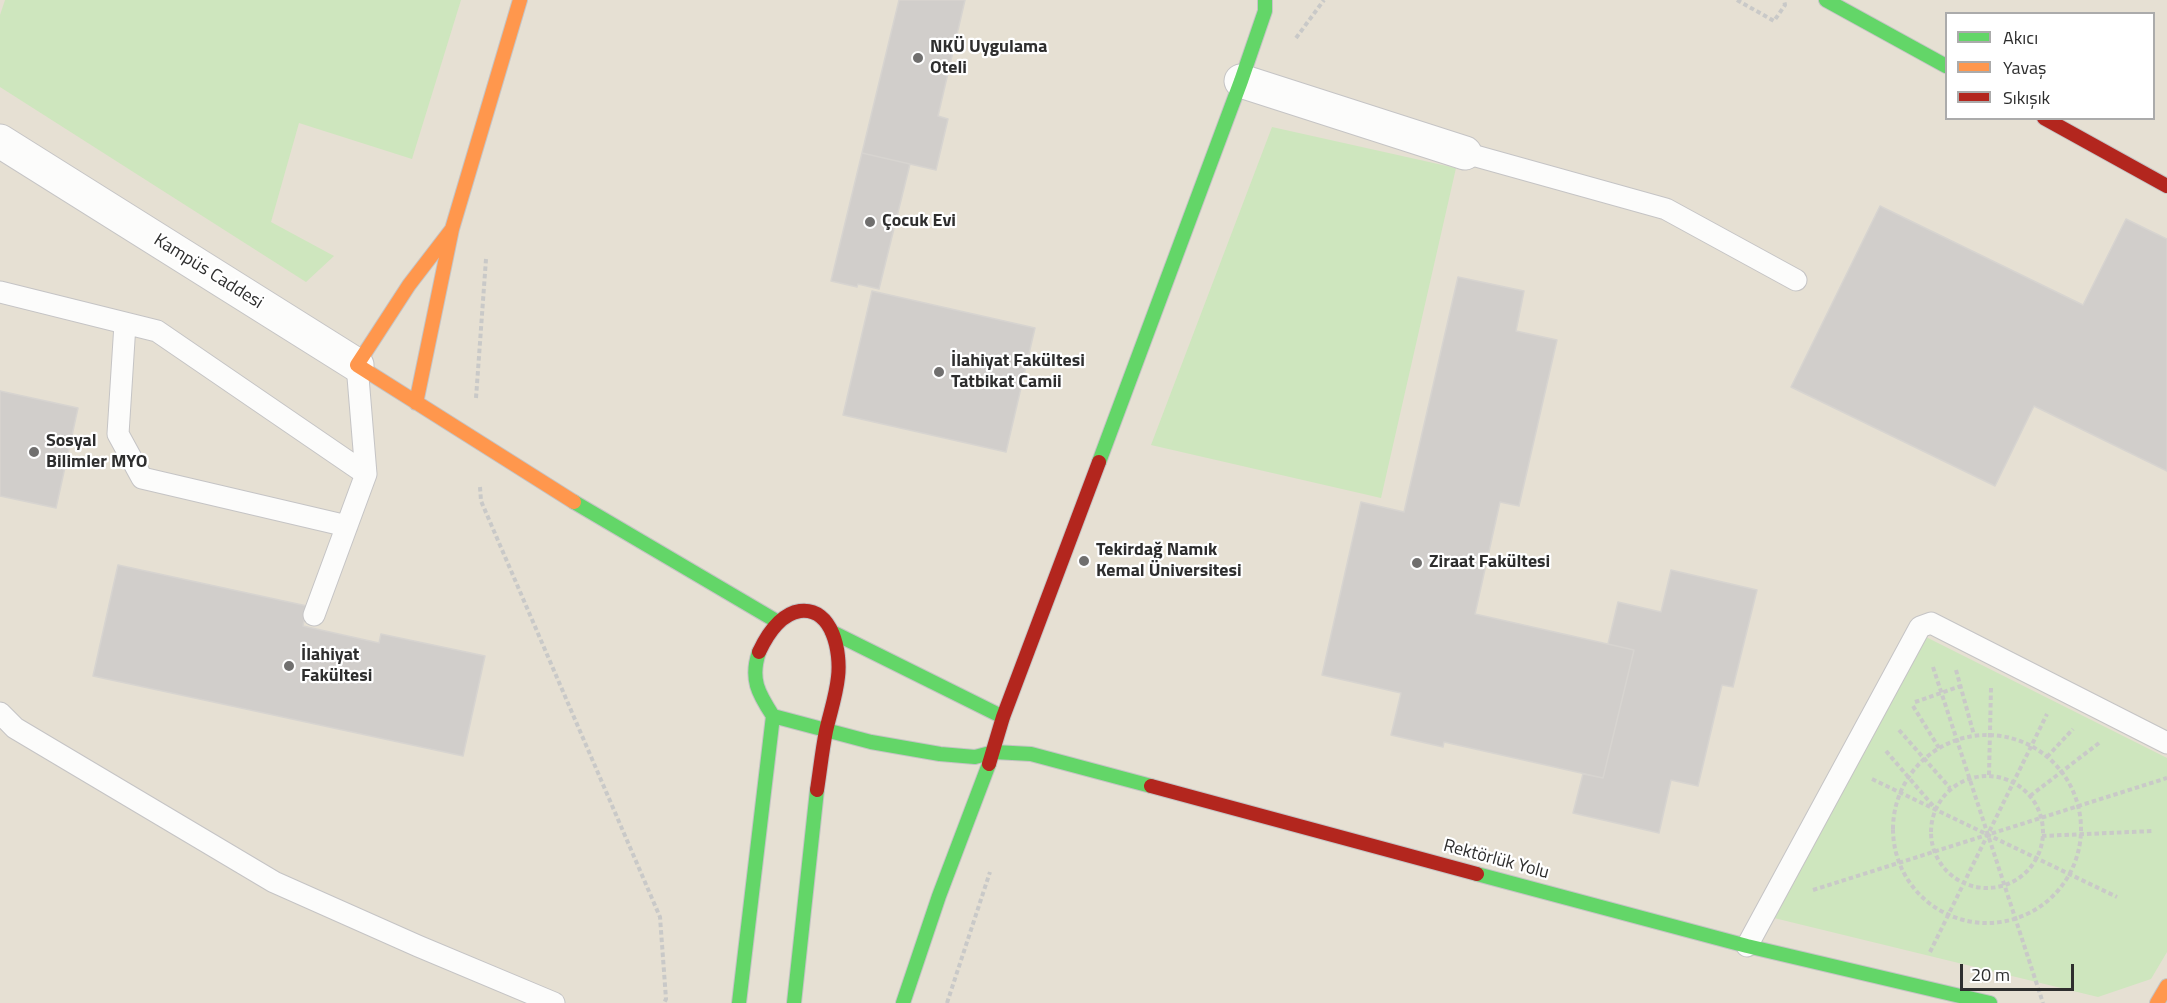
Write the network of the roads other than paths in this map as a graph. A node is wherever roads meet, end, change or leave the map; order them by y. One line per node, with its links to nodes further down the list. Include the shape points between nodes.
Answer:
1 (520, 0): 10 (street)
2 (1826, 0): 4 (street)
3 (1269, 4): 5 (street)
4 (1945, 65)
5 (1241, 81): 8 (street); 23 (street)
6 (2048, 120): 9 (street)
7 (0, 141): 14 (street, Kampüs Caddesi)
8 (1465, 153): 11 (lane, via 1666,209)
9 (2167, 186)
10 (452, 229): 14 (street, via 409,285); 15 (street)
11 (1796, 280)
12 (0, 292): 13 (lane)
13 (125, 324): 16 (lane, via 157,331); 17 (lane, via 118,434 142,478)
14 (357, 365): 15 (street, Kampüs Caddesi); 16 (lane)
15 (416, 403): 19 (street, Kampüs Caddesi, via 558,494)
16 (366, 474): 17 (lane)
17 (347, 526): 18 (lane)
18 (314, 615)
19 (778, 622): 20 (street, via 793,613 812,611); 22 (street, via 755,660 760,696)
20 (832, 632): 23 (street); 24 (street, via 839,668 837,694)
21 (0, 713): 29 (lane, via 15,728 274,882)
22 (773, 716): 24 (street); 30 (street)
23 (1003, 717): 26 (street)
24 (826, 730): 26 (street, Rektörlük Yolu, via 940,754 975,757); 31 (street)
25 (2167, 743): 27 (lane, via 1945,629 1931,623 1920,627)
26 (994, 752): 27 (street, Rektörlük Yolu, via 1031,754); 32 (street)
27 (1747, 946): 33 (street, Rektörlük Yolu)
28 (2167, 986): 34 (street)
29 (554, 1003)
30 (739, 1003)
31 (794, 1003)
32 (903, 1003)
33 (1990, 1003)
34 (2157, 1003)

